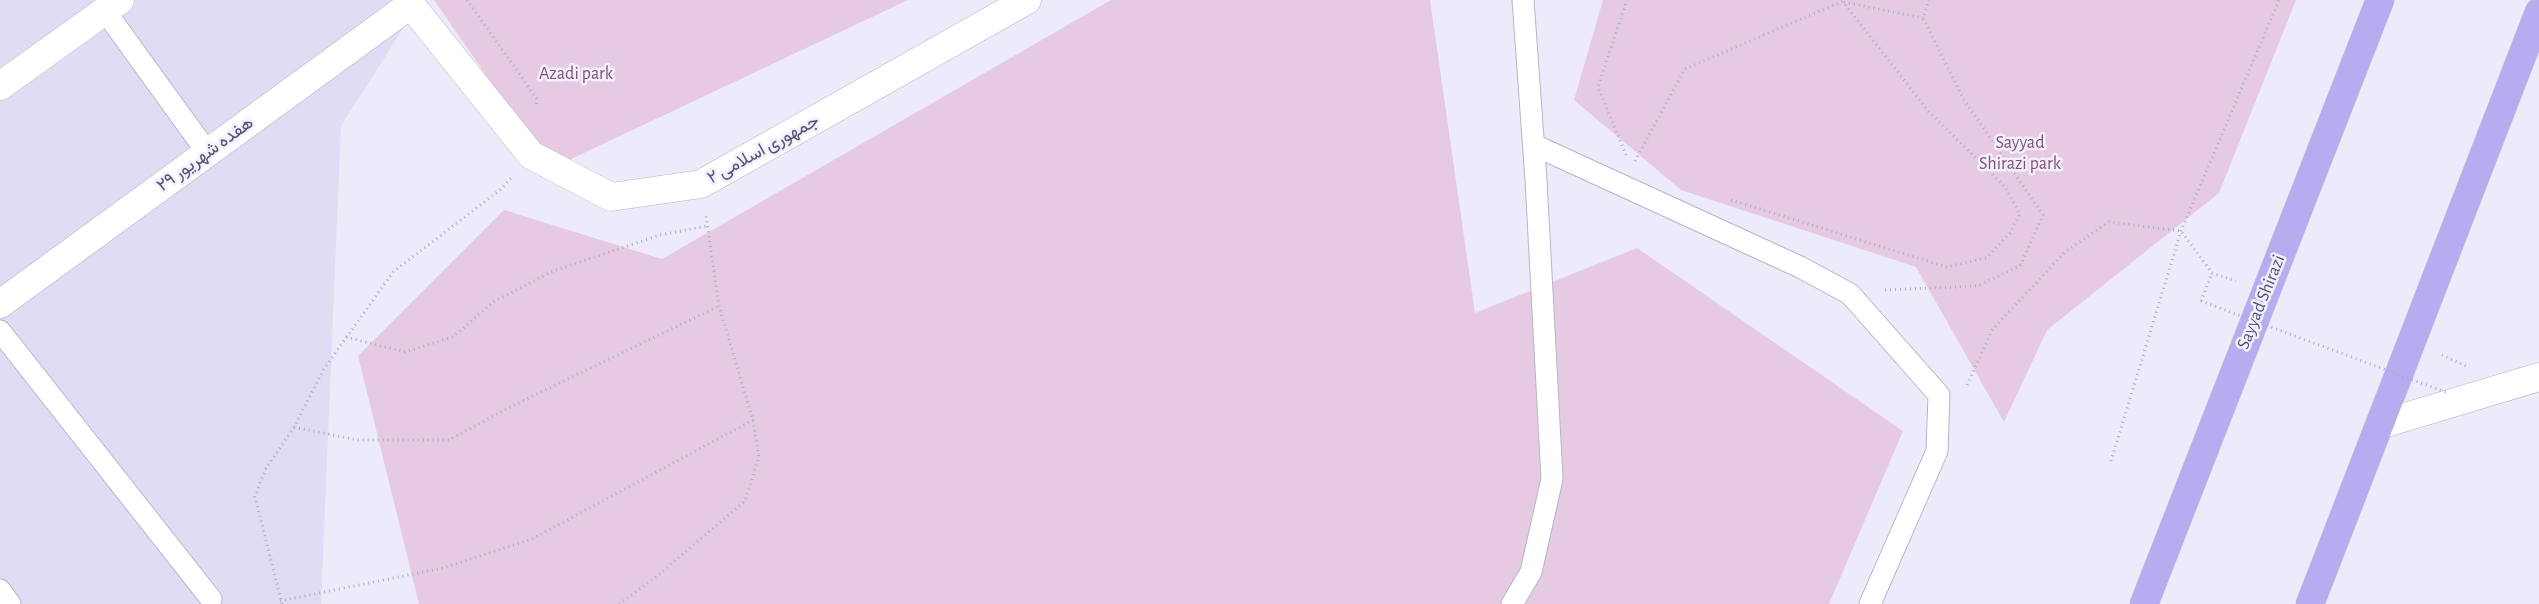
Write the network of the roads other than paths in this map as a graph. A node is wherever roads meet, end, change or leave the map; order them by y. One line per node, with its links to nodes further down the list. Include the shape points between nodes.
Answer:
1 (1027, 0): 4 (street, جمهوری اسلامی ۲, via 701,184 611,197 531,156)
2 (1523, 0): 8 (lane)
3 (2380, 0): 19 (main road, Sayyad Shirazi)
4 (408, 2): 9 (street, هفده شهریور ۲۹)
5 (113, 6): 7 (street); 9 (lane)
6 (2539, 12): 13 (main road)
7 (0, 86)
8 (1534, 145): 17 (lane, via 1552,479 1531,572); 18 (lane, via 1626,176 1850,294 1939,395 1937,451)
9 (207, 152): 10 (street, هفده شهریور ۲۹)
10 (0, 304)
11 (0, 330): 15 (lane)
12 (2539, 377): 13 (street)
13 (2379, 426): 20 (main road)
14 (0, 590): 16 (lane)
15 (211, 599)
16 (10, 604)
17 (1512, 604)
18 (1870, 604)
19 (2144, 604)
20 (2310, 604)

